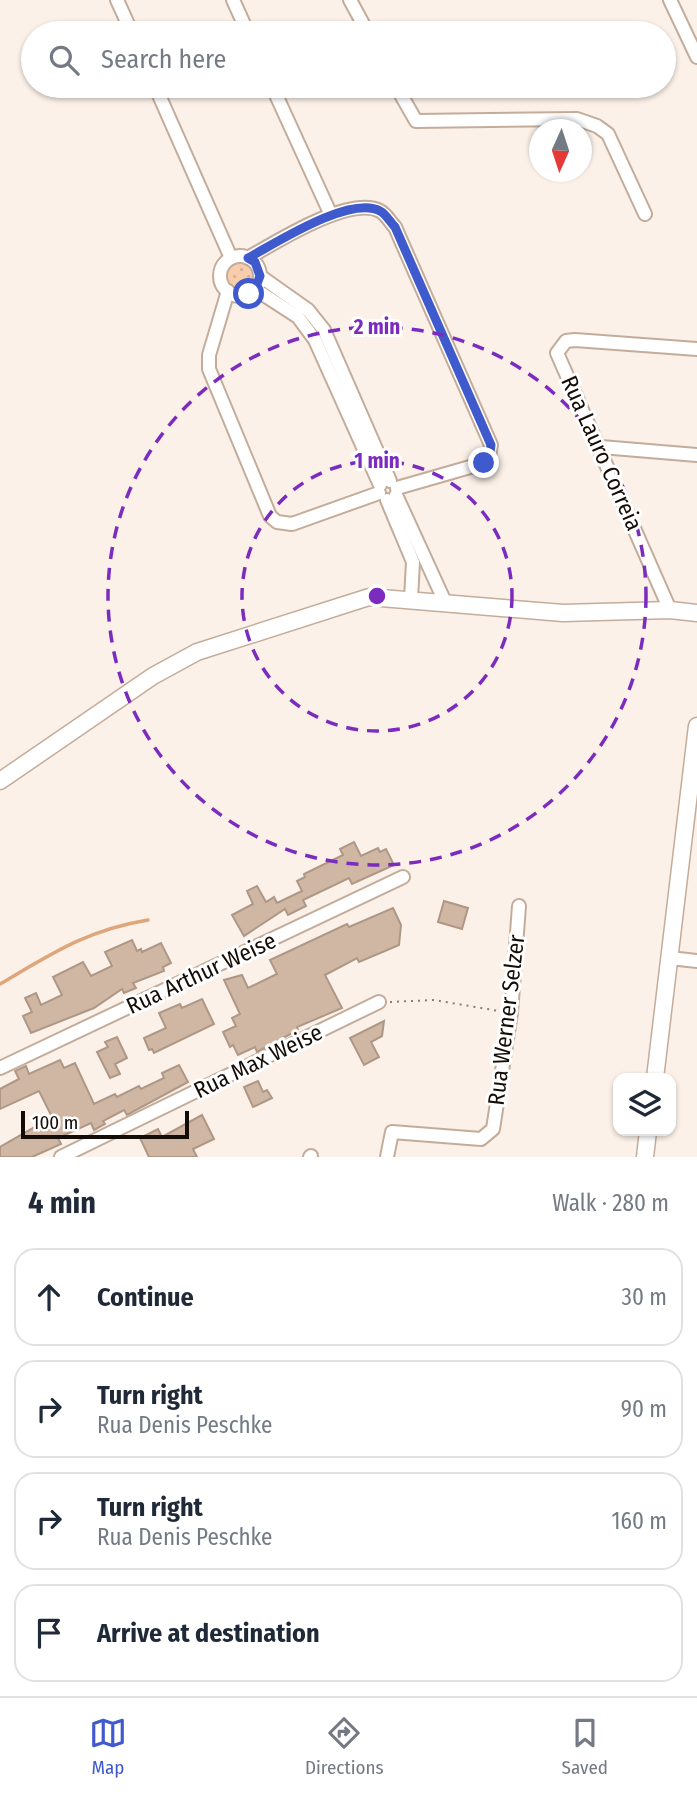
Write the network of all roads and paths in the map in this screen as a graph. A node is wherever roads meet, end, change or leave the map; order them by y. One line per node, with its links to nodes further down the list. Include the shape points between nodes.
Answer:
1 (117, 0): 5 (street)
2 (233, 0): 6 (street)
3 (350, 0): 7 (street)
4 (670, 0): 8 (street)
5 (127, 21)
6 (243, 21)
7 (361, 21)
8 (697, 57)
9 (160, 98): 14 (street)
10 (278, 98): 12 (street)
11 (403, 98): 13 (street, via 416,121 578,120 597,126 608,134)
12 (331, 213): 15 (street); 22 (street, via 373,208 383,212 395,227 491,445 484,463)
13 (645, 214)
14 (231, 258): 15 (street); 18 (street, via 220,278)
15 (248, 258): 16 (street, via 255,262)
16 (260, 276): 17 (street); 22 (street, via 308,310 324,330)
17 (255, 289): 18 (street, via 242,296); 22 (street, via 298,317 316,340)
18 (228, 291): 22 (street, via 209,369 270,516 292,524)
19 (697, 349): 20 (street, Rua Lauro Correia, via 575,340 560,346 557,354)
20 (601, 447): 21 (street); 25 (street, Rua Lauro Correia)
21 (697, 455)
22 (388, 490): 23 (street, via 413,562); 24 (street)
23 (411, 599): 24 (street); 28 (street, via 369,597 198,652 153,676)
24 (445, 602): 25 (street, via 563,613)
25 (670, 610): 26 (street)
26 (697, 613)
27 (697, 726): 31 (street)
28 (0, 781)
29 (402, 877): 35 (street, Rua Arthur Weise)
30 (519, 906): 34 (street, Rua Werner Selzer)
31 (670, 958): 32 (street); 36 (street)
32 (697, 961)
33 (379, 1002): 34 (path, via 434,1000); 38 (street, Rua Max Weise)
34 (510, 1013): 39 (street, Rua Werner Selzer, via 493,1129 481,1139 392,1132)
35 (0, 1068)
36 (656, 1073)
37 (647, 1136): 40 (street)
38 (61, 1157)
39 (387, 1157)
40 (645, 1157)

